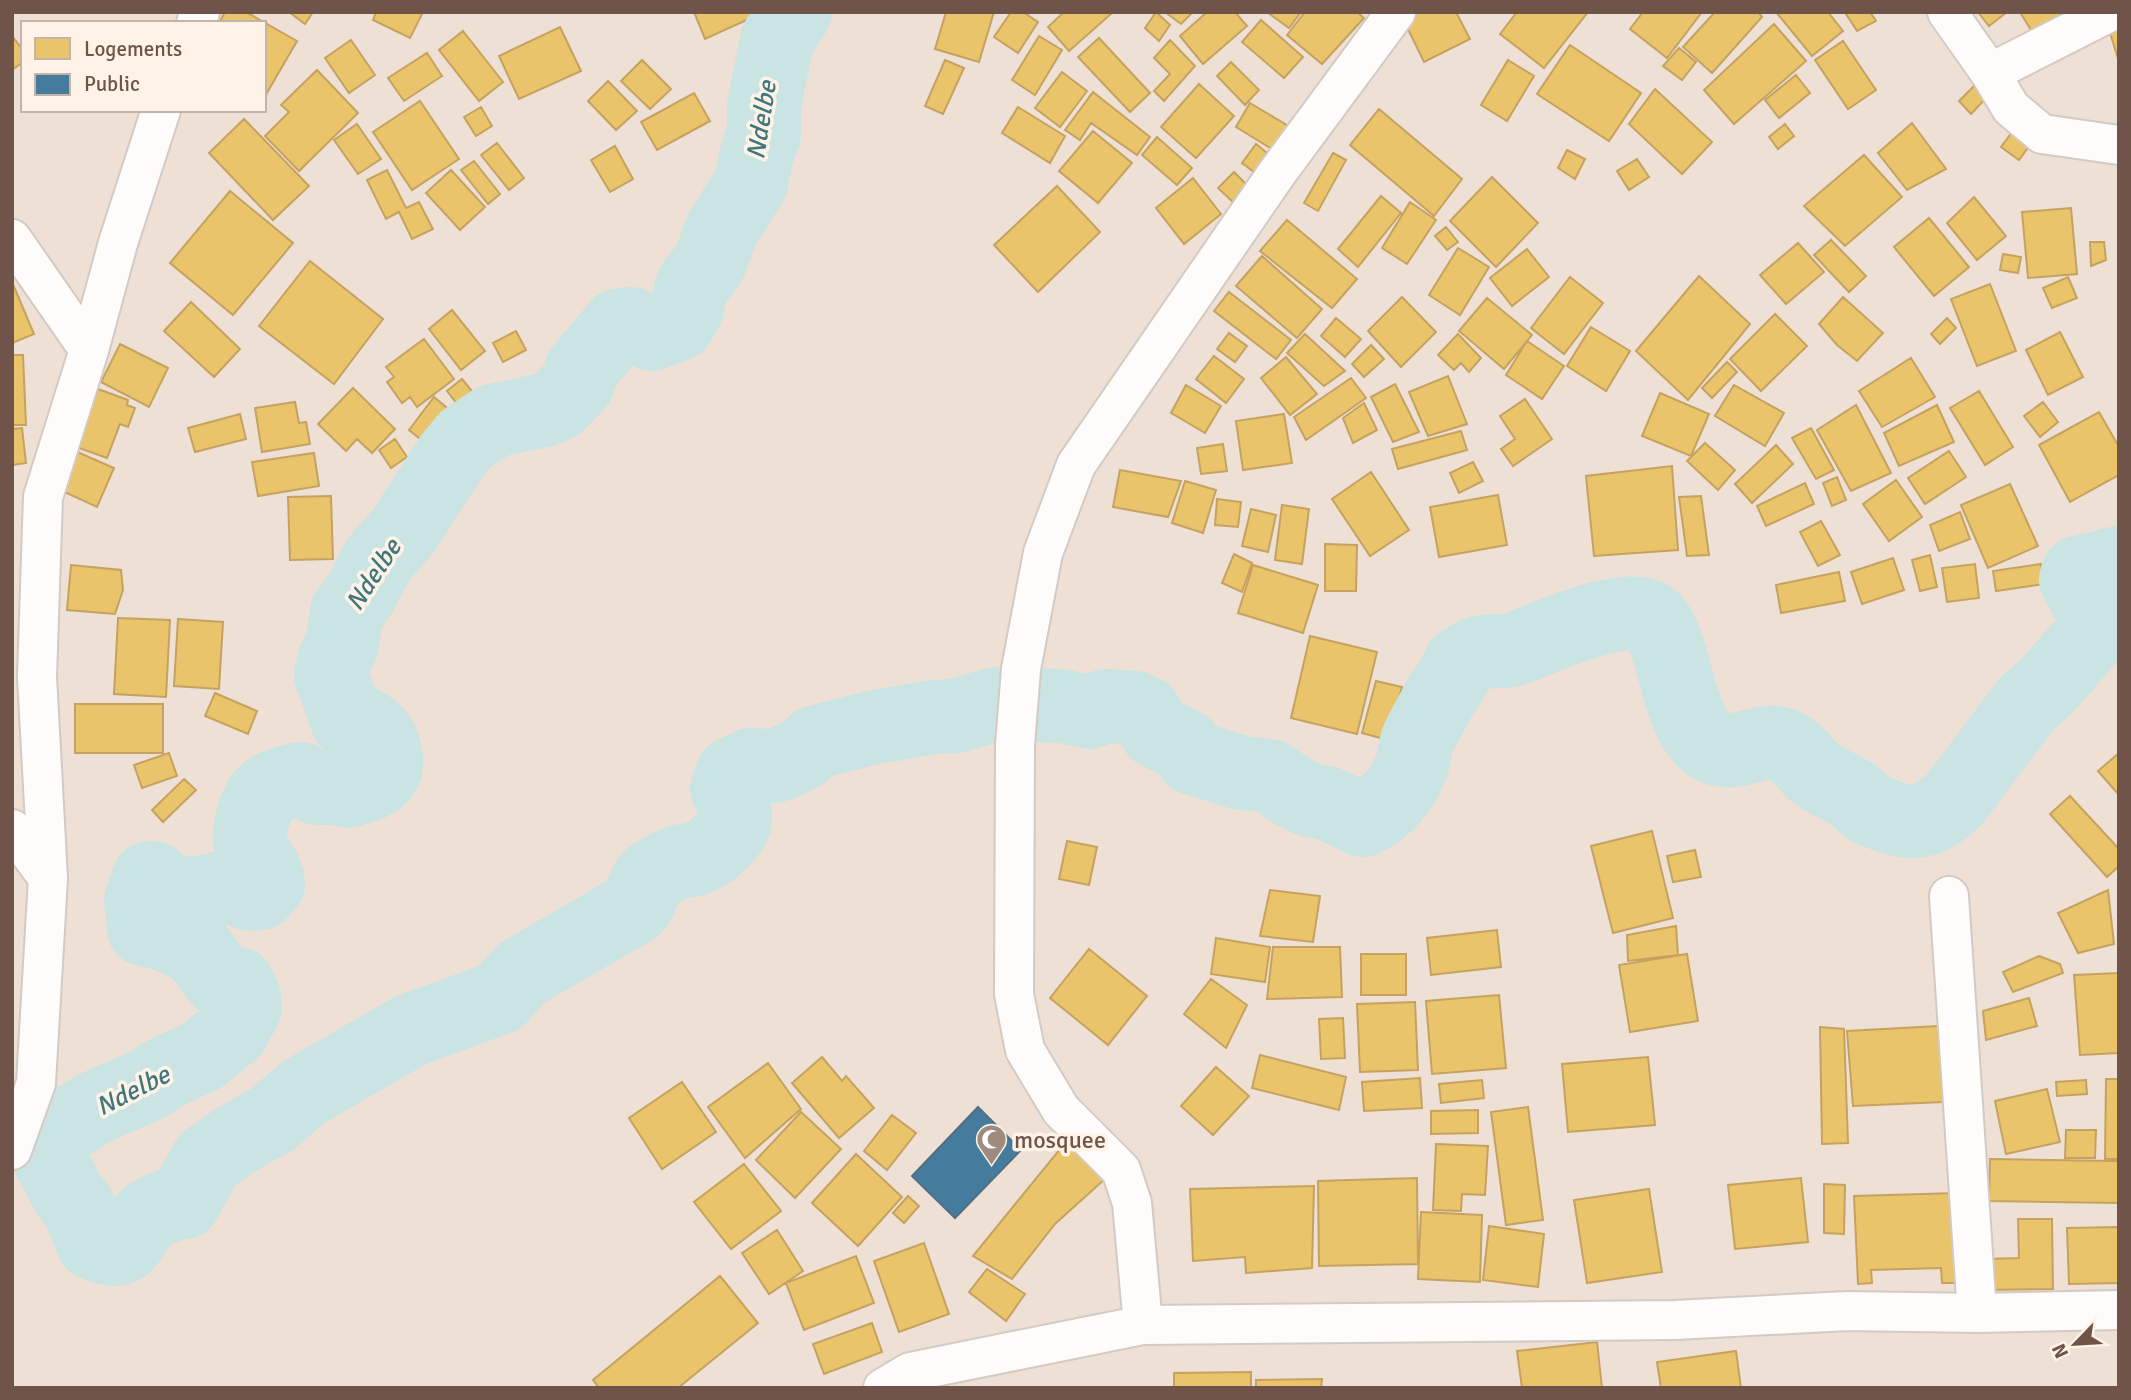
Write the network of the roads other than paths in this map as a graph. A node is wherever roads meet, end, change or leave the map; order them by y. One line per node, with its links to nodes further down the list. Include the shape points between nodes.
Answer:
1 (1396, 12): 15 (street, via 1277,173 1076,465 1043,552 1021,669 1015,745 1014,995 1025,1050 1061,1110 1121,1170 1132,1203)
2 (1947, 12): 4 (street)
3 (2110, 12): 4 (street)
4 (1990, 73): 6 (street, via 2011,108 2042,134)
5 (159, 112): 8 (street)
6 (2119, 145)
7 (12, 239): 8 (street)
8 (89, 350): 10 (street, via 43,497 37,677)
9 (12, 829): 10 (street)
10 (48, 878): 12 (street, via 36,1083)
11 (1949, 896): 14 (street)
12 (12, 1150)
13 (2119, 1310): 14 (street)
14 (1977, 1313): 15 (street, via 1847,1311 1675,1320)
15 (1143, 1325): 16 (street, via 909,1372)
16 (883, 1388)

